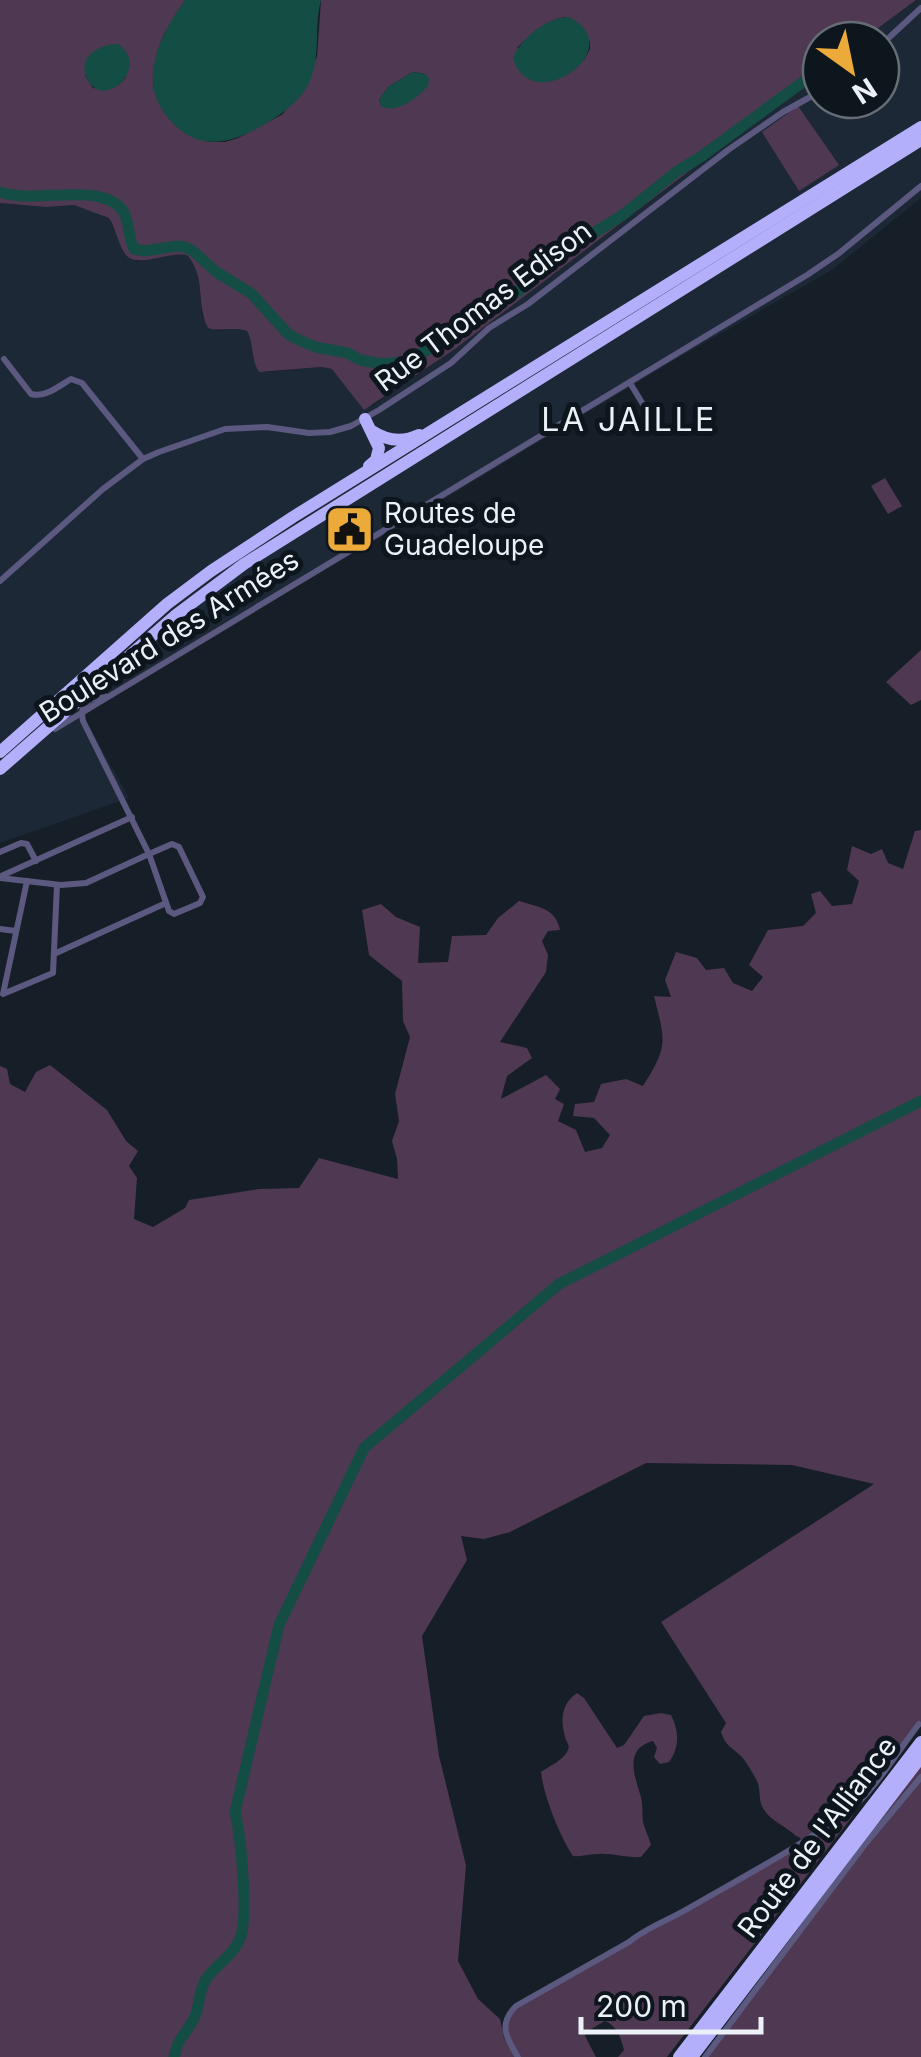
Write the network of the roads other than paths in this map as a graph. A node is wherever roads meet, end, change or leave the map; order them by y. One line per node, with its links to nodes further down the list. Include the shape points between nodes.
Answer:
1 (921, 8): 2 (street)
2 (901, 26)
3 (801, 101): 18 (street, Rue Thomas Edison, via 489,328)
4 (921, 127): 7 (highway)
5 (921, 140): 8 (highway)
6 (921, 186): 14 (street, Boulevard des Armées, via 822,265)
7 (679, 278): 9 (highway); 15 (highway)
8 (650, 309): 10 (highway); 15 (highway)
9 (596, 317)
10 (610, 344)
11 (552, 347): 15 (highway)
12 (4, 359): 19 (street, via 36,396 71,379 82,384)
13 (577, 364): 15 (highway)
14 (630, 383): 17 (street); 22 (street, Boulevard des Armées)
15 (498, 398): 16 (highway); 24 (highway, via 209,588)
16 (474, 406): 18 (highway, via 409,439 390,440); 20 (highway)
17 (644, 406)
18 (368, 425): 19 (street, Rue Thomas Edison, via 320,433 225,430); 20 (highway, via 380,448 376,460)
19 (143, 459): 21 (street, Rue Thomas Edison)
20 (293, 517): 23 (highway, via 167,604)
21 (0, 581)
22 (82, 714): 24 (street, Boulevard des Armées); 25 (street)
23 (0, 752)
24 (0, 772)
25 (132, 817): 27 (street); 28 (street)
26 (0, 852): 28 (street, via 26,844)
27 (149, 854): 31 (street, via 86,883); 32 (street); 32 (street, via 178,846 203,897 174,914)
28 (36, 861): 29 (street)
29 (0, 877): 30 (street)
30 (27, 881): 31 (street); 34 (street)
31 (57, 884): 35 (street)
32 (166, 903): 35 (street)
33 (0, 929): 34 (street)
34 (16, 931): 36 (street)
35 (54, 954): 36 (street, via 53,973 3,994)
36 (3, 979)
37 (919, 1724): 41 (street, via 845,1814 516,2006 505,2026)
38 (921, 1742): 42 (highway, Route de l'Alliance)
39 (921, 1757): 43 (highway, Route de l'Alliance)
40 (921, 1777): 44 (street)
41 (518, 2057)
42 (679, 2057)
43 (692, 2057)
44 (705, 2057)

